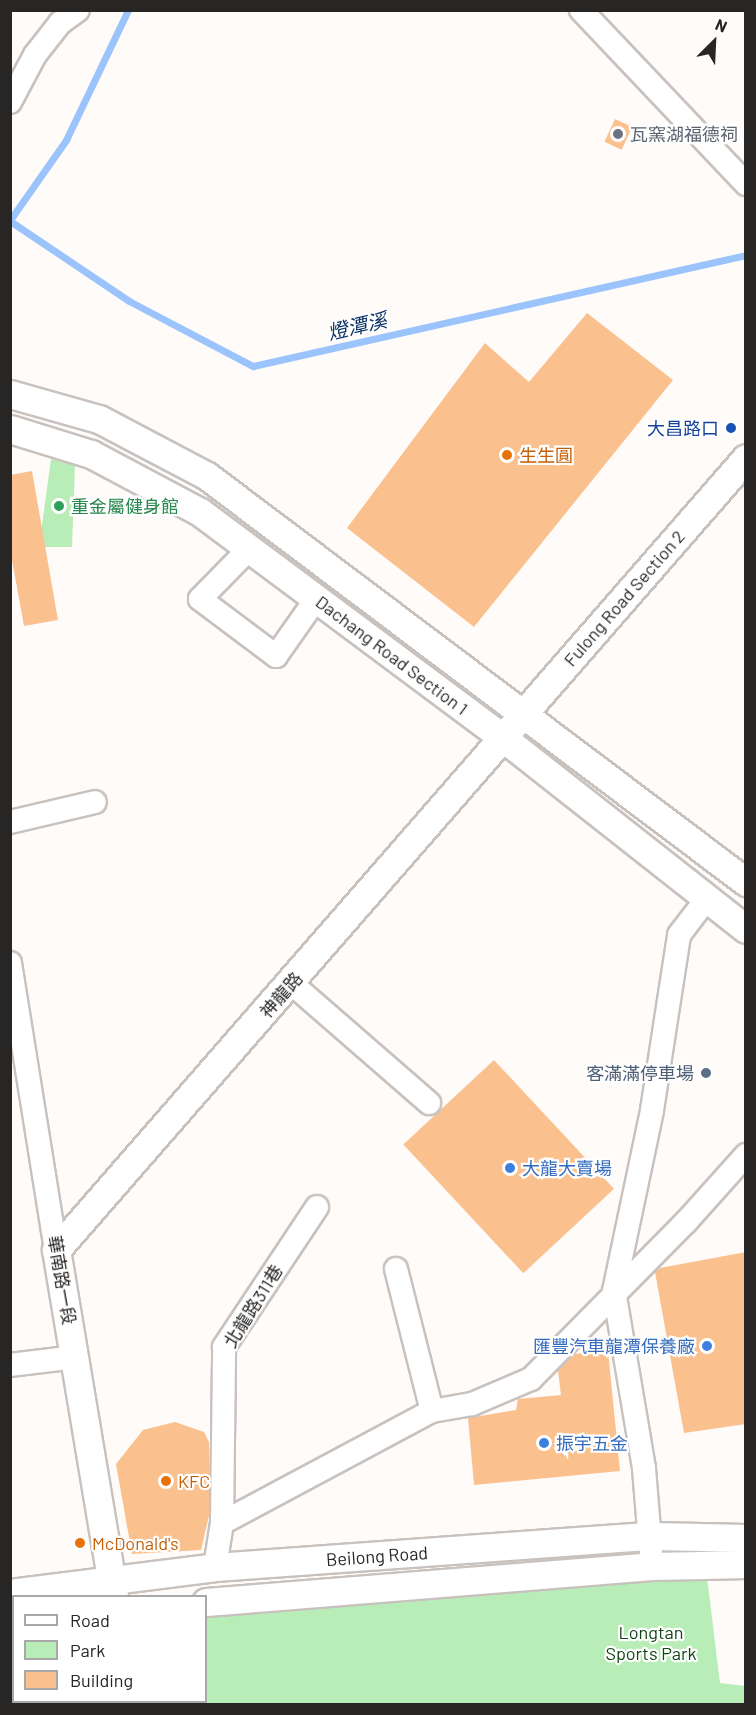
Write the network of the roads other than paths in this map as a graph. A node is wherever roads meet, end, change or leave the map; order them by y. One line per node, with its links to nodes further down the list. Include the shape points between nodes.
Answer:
1 (78, 10): 3 (street, via 60,23 35,55)
2 (581, 10): 4 (street)
3 (10, 102)
4 (746, 184)
5 (10, 394): 10 (main road, Dachang Road Section 1, via 99,419 207,476)
6 (10, 429): 8 (main road, Dachang Road Section 1, via 91,454 146,480 200,512)
7 (746, 458): 10 (main road, Fulong Road Section 2)
8 (249, 549): 9 (main road, Dachang Road Section 1); 9 (street, via 201,598 276,656)
9 (316, 599): 11 (main road, Dachang Road Section 1)
10 (523, 715): 11 (main road, Fulong Road Section 2); 14 (main road, Dachang Road Section 1)
11 (502, 737): 15 (main road, Dachang Road Section 1); 18 (main road, 神龍路)
12 (94, 802): 13 (street)
13 (10, 822)
14 (746, 882)
15 (708, 897): 16 (main road, Dachang Road Section 1); 24 (street, via 679,935 652,1110)
16 (746, 929)
17 (10, 963): 22 (street, 華南路一段)
18 (291, 983): 19 (street); 22 (main road, 神龍路)
19 (429, 1103)
20 (746, 1155): 24 (street, via 686,1222)
21 (317, 1208): 28 (street, 北龍路311巷, via 224,1347)
22 (56, 1250): 25 (main road, 華南路一段)
23 (396, 1269): 27 (street)
24 (614, 1291): 27 (street, via 531,1378 472,1404); 29 (street, via 644,1468)
25 (76, 1357): 26 (street); 34 (main road, 華南路一段)
26 (10, 1365)
27 (432, 1411): 28 (street)
28 (222, 1522): 33 (street, 北龍路311巷)
29 (650, 1536): 30 (main road, Beilong Road); 32 (street); 33 (main road, Beilong Road)
30 (746, 1538)
31 (746, 1564): 32 (main road, Beilong Road)
32 (652, 1566): 36 (main road, Beilong Road)
33 (215, 1567): 34 (main road, Beilong Road)
34 (113, 1589): 35 (main road, Beilong Road)
35 (10, 1593)
36 (207, 1602)

